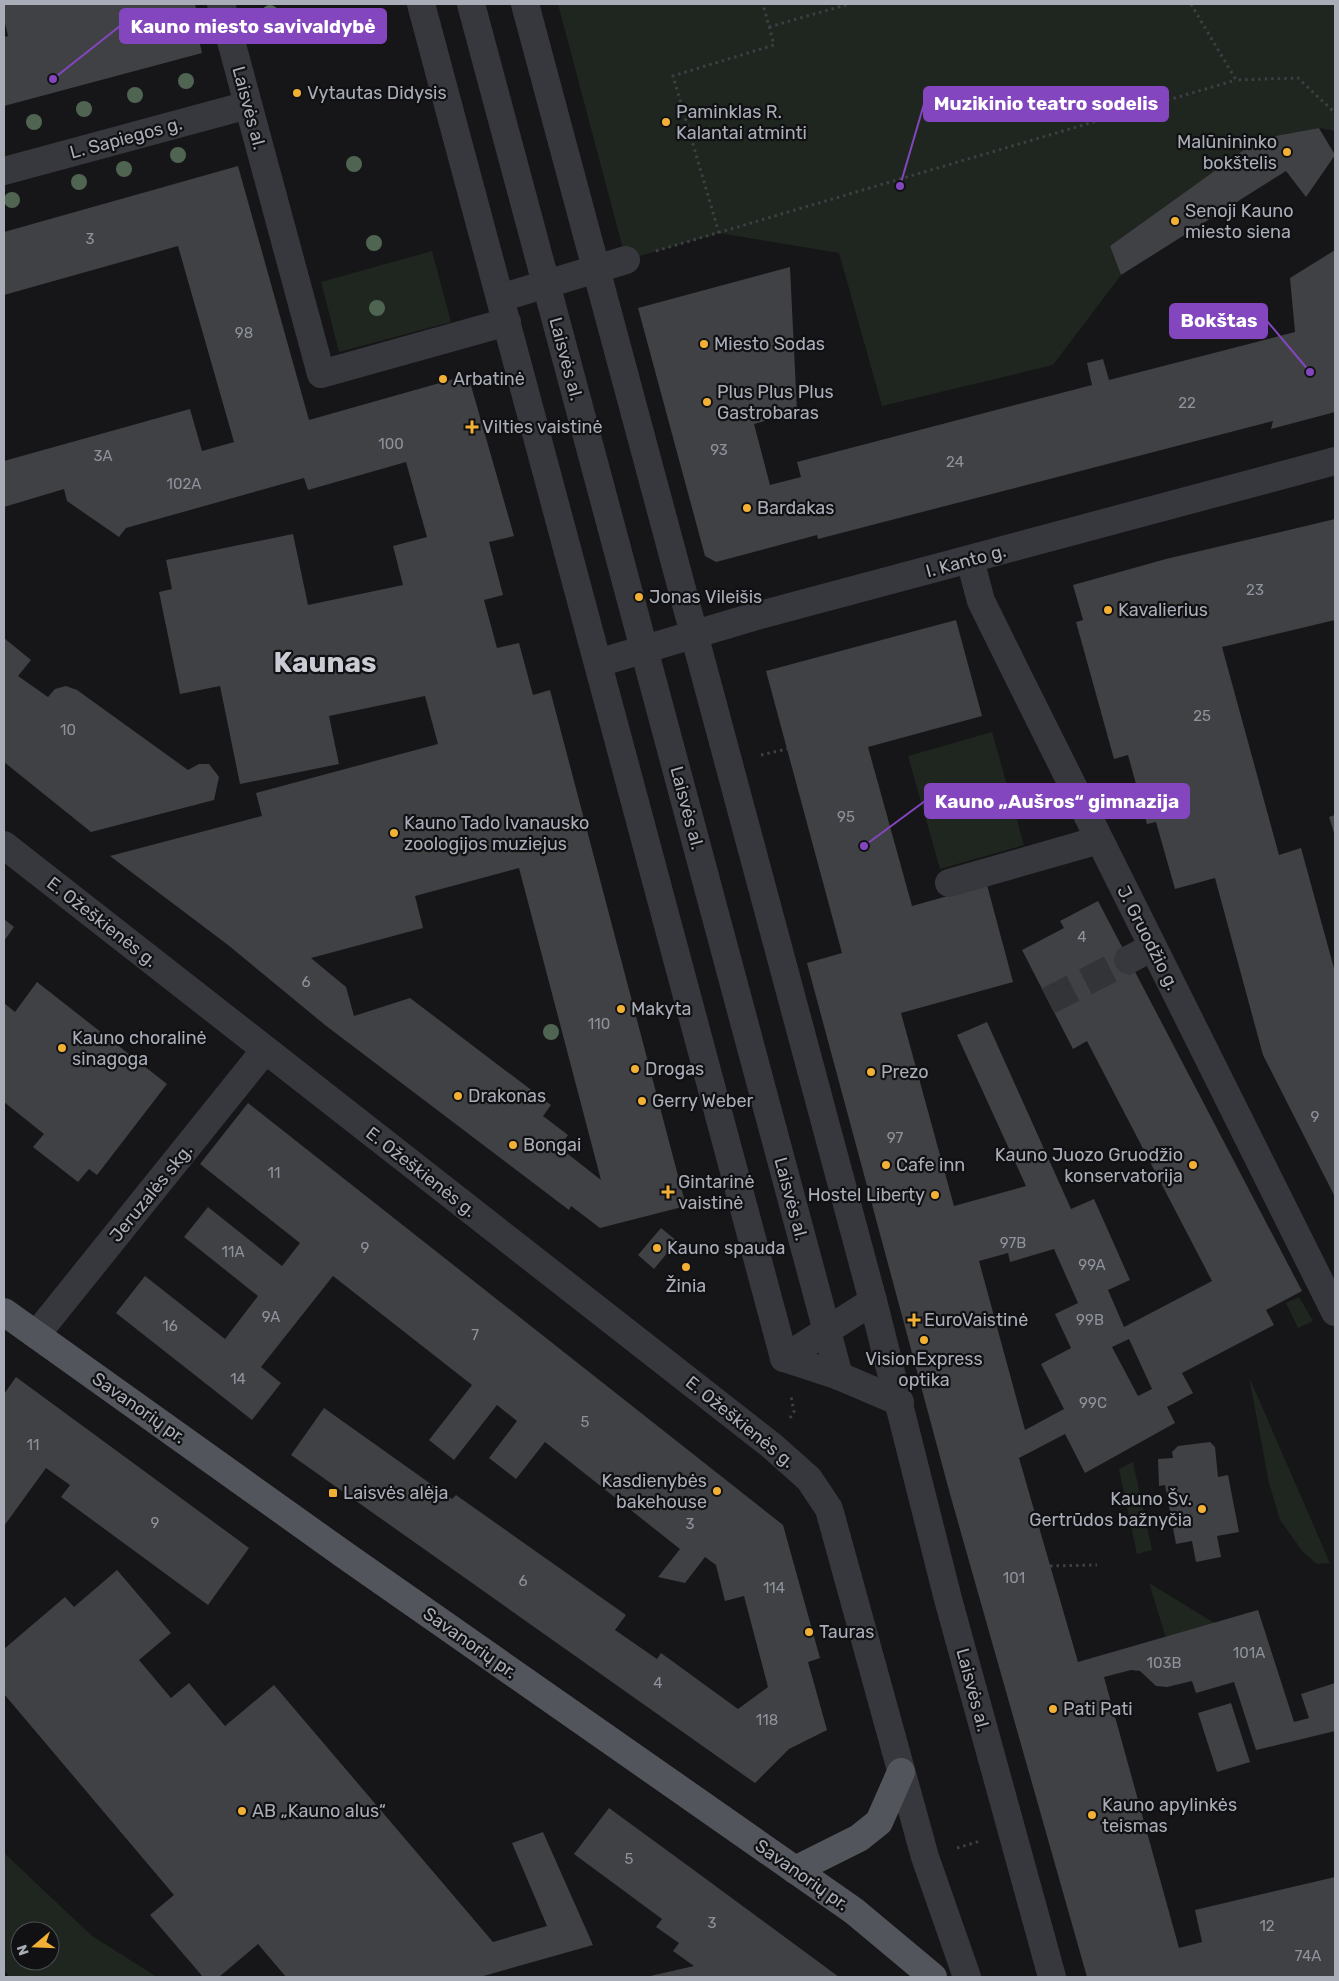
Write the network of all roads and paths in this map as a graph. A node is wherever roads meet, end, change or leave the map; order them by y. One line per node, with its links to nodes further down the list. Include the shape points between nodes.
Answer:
1 (221, 4): 10 (street, Laisvės al.)
2 (421, 4): 17 (street)
3 (471, 4): 16 (street, Laisvės al.)
4 (525, 4): 15 (street, Laisvės al.)
5 (763, 4): 8 (path)
6 (850, 4): 8 (path)
7 (1191, 4): 9 (path)
8 (769, 27): 13 (path, via 774,45 673,76)
9 (1236, 80): 11 (path, via 1298,78); 13 (path)
10 (248, 105): 12 (street, L. Sapiegos g.); 17 (street, Laisvės al., via 321,374)
11 (1335, 113)
12 (4, 171)
13 (719, 233): 14 (path)
14 (626, 260): 15 (street, Laisvės al.)
15 (596, 269): 16 (street, Laisvės al.); 20 (street, Laisvės al.)
16 (546, 284): 17 (street, Laisvės al.); 21 (street, Laisvės al.)
17 (503, 310): 22 (street)
18 (1335, 461): 19 (street, I. Kanto g.)
19 (970, 560): 20 (street, I. Kanto g.); 25 (street, J. Gruodžio g., via 981,601)
20 (694, 634): 21 (street, I. Kanto g.); 31 (street, Laisvės al.)
21 (644, 650): 22 (street, I. Kanto g.); 34 (street, Laisvės al.)
22 (598, 663): 36 (street)
23 (787, 749): 24 (path)
24 (759, 756)
25 (1100, 840): 27 (street); 28 (street, J. Gruodžio g.)
26 (4, 845): 30 (street, E. Ožeškienės g.)
27 (949, 883)
28 (1153, 947): 29 (street); 33 (street, J. Gruodžio g.)
29 (1128, 960)
30 (265, 1050): 35 (street, Jeruzalės skg.); 41 (street, E. Ožeškienės g., via 772,1446 809,1479 829,1509)
31 (873, 1301): 34 (street); 38 (street, Laisvės al.)
32 (4, 1312): 35 (main road, Savanorių pr.)
33 (1335, 1312)
34 (827, 1332): 36 (street); 37 (street, Laisvės al.)
35 (36, 1335): 42 (main road, Savanorių pr.)
36 (784, 1358): 37 (street)
37 (839, 1376): 38 (street)
38 (900, 1402): 45 (street, Laisvės al., via 948,1599)
39 (1097, 1565): 40 (path)
40 (1050, 1566)
41 (901, 1772): 42 (main road, via 879,1822 860,1838); 44 (street, via 925,1857)
42 (795, 1870): 43 (main road, Savanorių pr., via 854,1911)
43 (933, 1977)
44 (968, 1977)
45 (1052, 1977)

